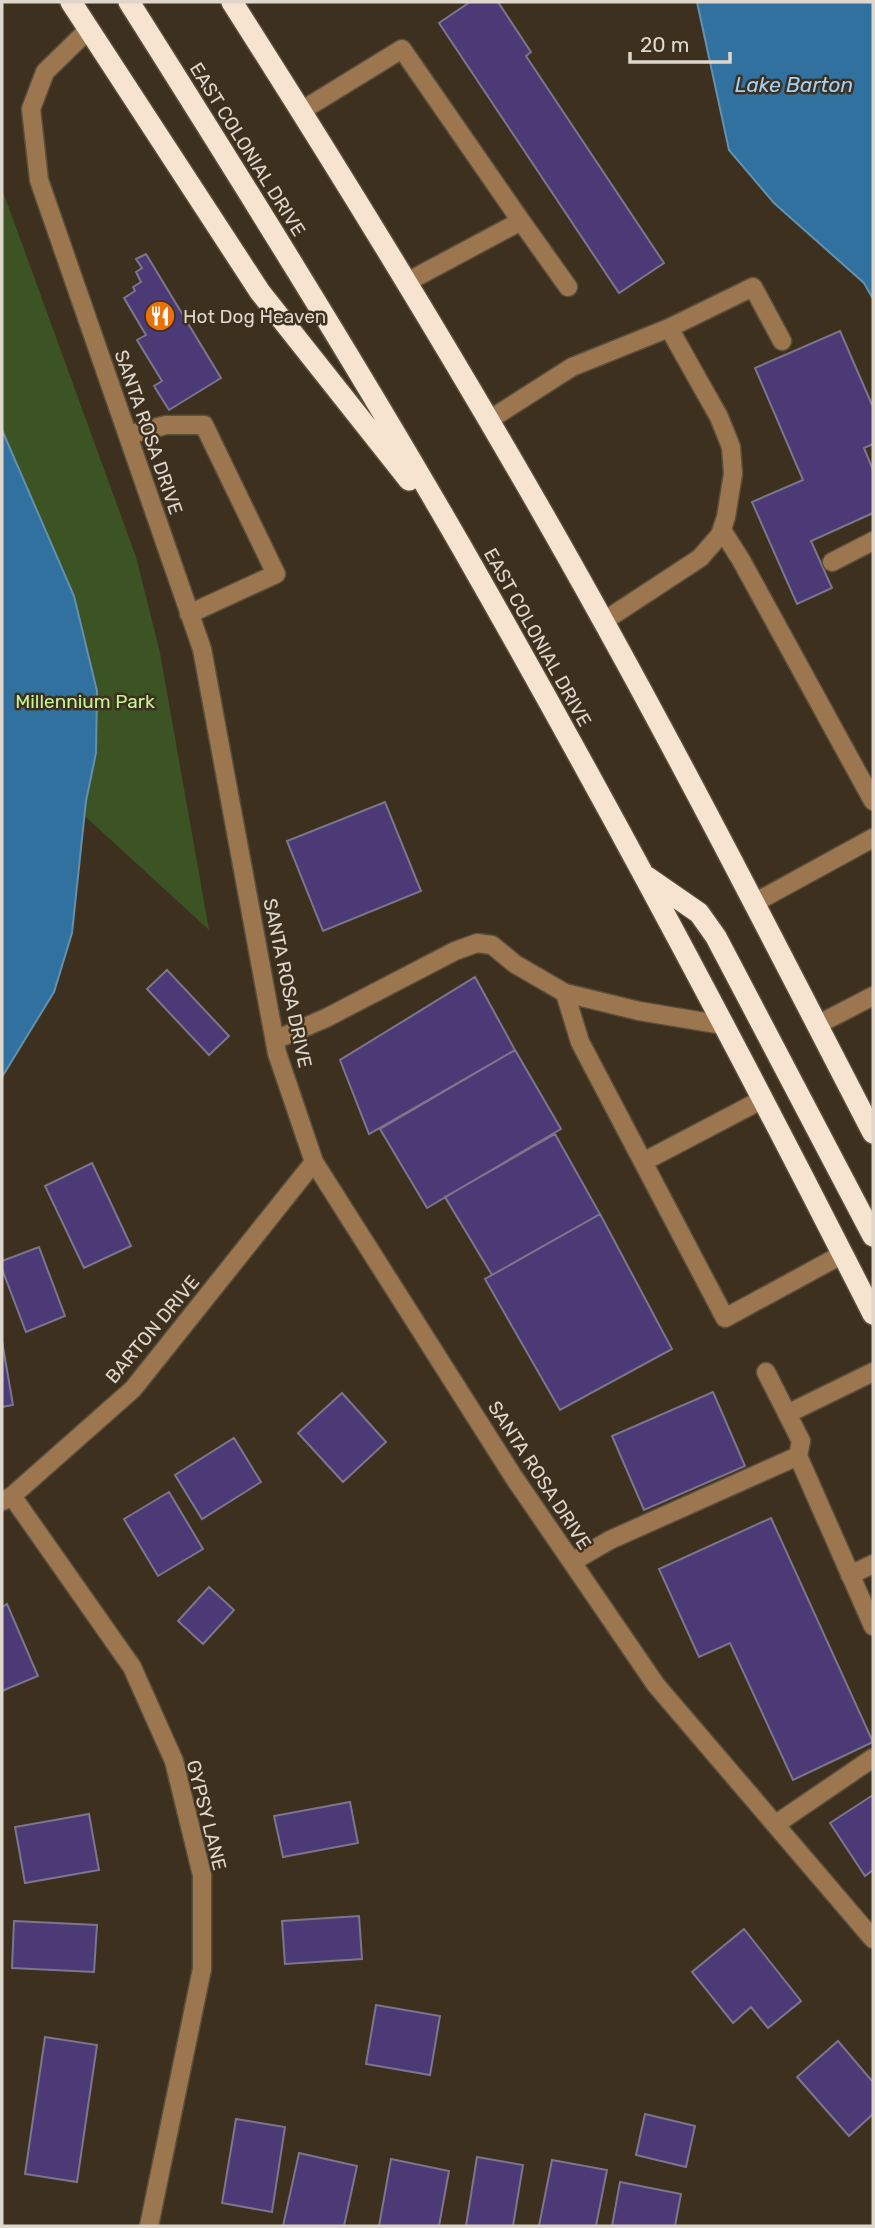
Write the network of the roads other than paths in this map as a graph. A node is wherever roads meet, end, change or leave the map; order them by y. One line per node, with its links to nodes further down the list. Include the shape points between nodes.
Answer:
1 (71, 2): 4 (highway)
2 (129, 2): 15 (highway, EAST COLONIAL DRIVE, via 277,236)
3 (234, 2): 5 (highway)
4 (89, 29): 12 (street, SANTA ROSA DRIVE, via 46,72 31,109 39,180); 15 (highway, via 260,292)
5 (301, 111): 6 (street, via 402,49); 7 (highway)
6 (521, 221): 7 (street); 8 (street)
7 (407, 282): 11 (highway)
8 (568, 287)
9 (669, 328): 10 (street, via 753,288); 11 (street, via 572,367); 13 (street, via 731,447 733,474)
10 (782, 341)
11 (489, 420): 18 (highway)
12 (128, 435): 17 (street, SANTA ROSA DRIVE); 17 (street, via 166,425 204,425 276,574)
13 (722, 530): 18 (street, via 700,558); 19 (street)
14 (873, 541): 16 (street)
15 (460, 545): 21 (highway, EAST COLONIAL DRIVE)
16 (832, 562)
17 (189, 614): 27 (street, SANTA ROSA DRIVE, via 202,649)
18 (604, 621): 22 (highway)
19 (873, 801)
20 (873, 838): 22 (street)
21 (643, 874): 25 (highway, EAST COLONIAL DRIVE); 32 (highway, via 699,913 716,937)
22 (754, 903): 26 (highway)
23 (565, 993): 25 (street); 27 (street, via 492,945 477,943); 31 (street, via 580,1042)
24 (873, 996): 26 (street)
25 (723, 1024): 28 (highway, EAST COLONIAL DRIVE)
26 (817, 1025): 29 (highway)
27 (275, 1040): 30 (street, SANTA ROSA DRIVE)
28 (763, 1099): 31 (street); 33 (highway, EAST COLONIAL DRIVE)
29 (873, 1133)
30 (313, 1162): 39 (street, BARTON DRIVE, via 133,1390); 40 (street, SANTA ROSA DRIVE)
31 (643, 1162): 33 (street, via 725,1318)
32 (873, 1236)
33 (843, 1254): 34 (highway, EAST COLONIAL DRIVE)
34 (873, 1314)
35 (766, 1372): 37 (street)
36 (873, 1372): 37 (street)
37 (787, 1414): 38 (street, via 801,1441)
38 (798, 1456): 40 (street, via 610,1540); 42 (street)
39 (7, 1499): 47 (street, GYPSY LANE, via 132,1667 174,1761 202,1875 202,1969)
40 (572, 1562): 45 (street, SANTA ROSA DRIVE, via 656,1685)
41 (873, 1564): 42 (street)
42 (850, 1575): 43 (street)
43 (873, 1626)
44 (873, 1758): 45 (street)
45 (776, 1824): 46 (street, SANTA ROSA DRIVE)
46 (873, 1938)
47 (149, 2226)

